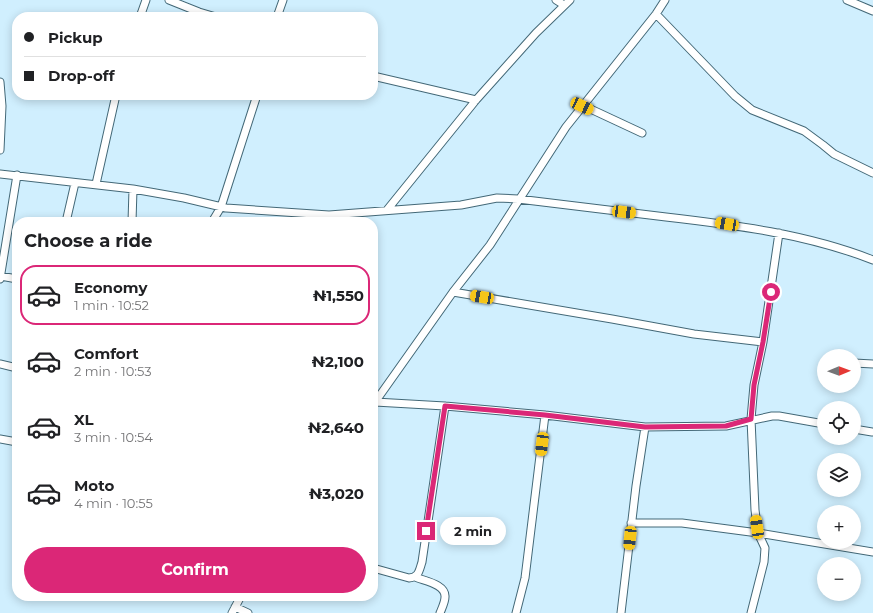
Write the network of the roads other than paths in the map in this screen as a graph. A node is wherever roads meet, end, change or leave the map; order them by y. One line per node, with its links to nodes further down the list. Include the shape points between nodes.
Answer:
1 (146, 0): 10 (street)
2 (169, 0): 11 (street)
3 (283, 0): 12 (street)
4 (556, 0): 8 (street)
5 (570, 0): 8 (street)
6 (665, 0): 13 (street)
7 (846, 0): 9 (street)
8 (564, 5): 18 (street)
9 (873, 11)
10 (142, 12)
11 (199, 12)
12 (279, 12)
13 (656, 14): 19 (street); 22 (street, via 735,96 752,110 804,131 834,154)
14 (378, 77): 18 (street)
15 (0, 82): 21 (street)
16 (115, 100): 26 (street)
17 (255, 100): 29 (street)
18 (476, 100): 30 (street)
19 (582, 106): 20 (street); 28 (street)
20 (642, 133)
21 (0, 150)
22 (873, 173)
23 (0, 174): 24 (street)
24 (16, 175): 25 (street); 37 (street)
25 (75, 183): 26 (street); 32 (street)
26 (96, 184): 27 (street)
27 (133, 189): 29 (street); 33 (street)
28 (518, 199): 30 (street, via 497,198 461,205); 35 (street, via 714,222); 39 (street, via 490,245)
29 (221, 207): 31 (street); 34 (street)
30 (387, 210): 31 (street)
31 (329, 215)
32 (67, 217)
33 (132, 217)
34 (215, 217)
35 (779, 234): 36 (street, via 848,250); 40 (street)
36 (873, 260)
37 (0, 278): 38 (street)
38 (12, 279)
39 (453, 292): 40 (street, via 694,334); 45 (street)
40 (763, 342): 49 (street, via 754,385)
41 (861, 363): 43 (street)
42 (0, 364): 44 (street)
43 (873, 364)
44 (12, 367)
45 (378, 398)
46 (378, 404): 47 (street)
47 (445, 406): 48 (street); 60 (street, via 422,562)
48 (545, 415): 51 (street); 65 (street, via 525,578)
49 (751, 419): 50 (street, via 779,416); 51 (street, via 726,426); 57 (street)
50 (817, 423)
51 (645, 427): 56 (street)
52 (861, 430): 53 (street)
53 (872, 432)
54 (0, 439): 55 (street)
55 (12, 441)
56 (632, 523): 57 (street, via 682,523); 66 (street)
57 (758, 533): 58 (street); 67 (street, via 765,548 764,562)
58 (873, 552)
59 (378, 569): 60 (street, via 409,578)
60 (415, 577): 64 (street, via 442,588 445,592)
61 (238, 601): 62 (street)
62 (234, 610): 63 (street)
63 (248, 613)
64 (440, 613)
65 (516, 613)
66 (621, 613)
67 (751, 613)

